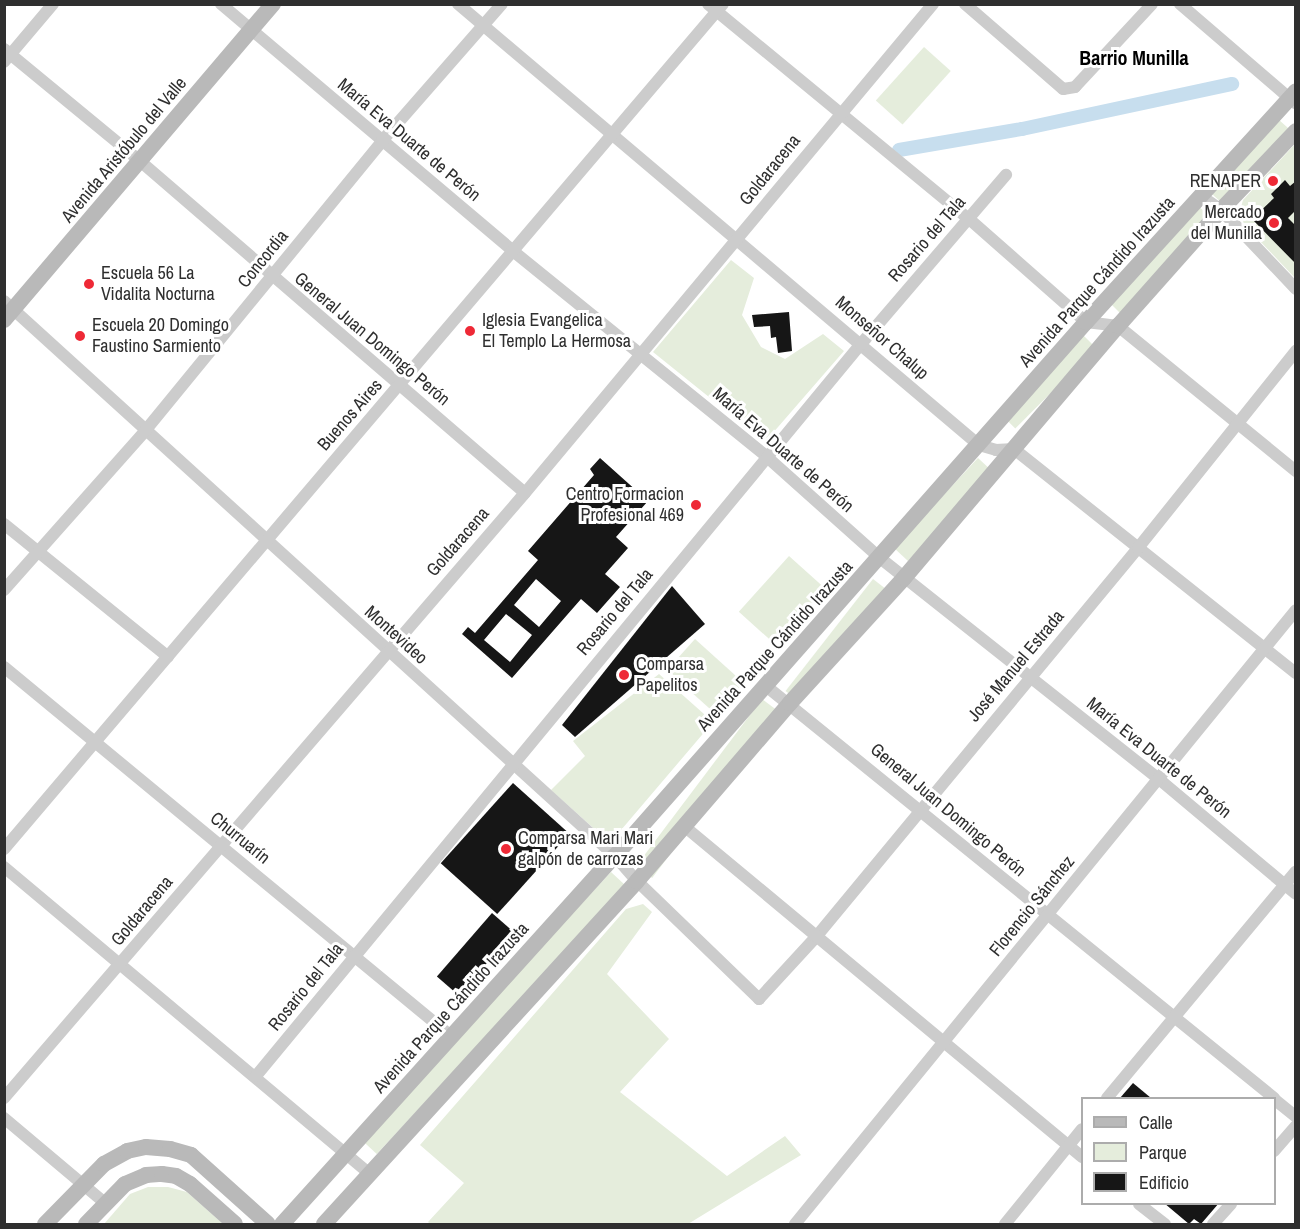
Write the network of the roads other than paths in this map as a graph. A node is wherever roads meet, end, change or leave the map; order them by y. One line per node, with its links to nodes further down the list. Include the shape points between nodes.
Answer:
1 (53, 4): 13 (street)
2 (221, 4): 12 (street, María Eva Duarte de Perón)
3 (273, 4): 12 (main road, Avenida Aristóbulo del Valle)
4 (458, 4): 11 (street, Monseñor Chalup)
5 (502, 4): 11 (street, Concordia)
6 (933, 4): 15 (street, Goldaracena)
7 (965, 4): 8 (street, via 1064,89 1075,87)
8 (1152, 4)
9 (1180, 4): 14 (street)
10 (716, 7): 15 (street); 17 (street, Buenos Aires)
11 (484, 26): 17 (street, Monseñor Chalup); 18 (street, Concordia)
12 (251, 29): 18 (street, María Eva Duarte de Perón); 19 (main road, Avenida Aristóbulo del Valle)
13 (7, 55): 19 (street, General Juan Domingo Perón)
14 (1294, 98): 21 (main road, Avenida Parque Cándido Irazusta)
15 (841, 113): 23 (street); 24 (street, Goldaracena)
16 (1296, 131): 22 (main road)
17 (612, 134): 24 (street, Monseñor Chalup); 25 (street, Buenos Aires)
18 (382, 141): 25 (street, María Eva Duarte de Perón); 26 (street, Concordia)
19 (141, 161): 26 (street, General Juan Domingo Perón); 28 (main road, Avenida Aristóbulo del Valle)
20 (1006, 175): 23 (street, Rosario del Tala)
21 (1201, 196): 22 (street); 29 (main road, Avenida Parque Cándido Irazusta)
22 (1221, 210): 27 (street); 30 (main road)
23 (968, 218): 29 (street); 31 (street, Rosario del Tala)
24 (737, 239): 31 (street, Monseñor Chalup); 33 (street, Goldaracena)
25 (513, 251): 33 (street, María Eva Duarte de Perón); 34 (street, Buenos Aires)
26 (272, 277): 34 (street, General Juan Domingo Perón); 36 (street, Concordia)
27 (1296, 289)
28 (8, 310): 36 (street, Montevideo)
29 (1086, 322): 30 (street); 37 (main road, Avenida Parque Cándido Irazusta)
30 (1118, 326): 35 (street); 38 (main road)
31 (861, 344): 37 (street, Monseñor Chalup); 39 (street, Rosario del Tala)
32 (1296, 351): 35 (street, José Manuel Estrada)
33 (640, 355): 39 (street, María Eva Duarte de Perón); 41 (street, Goldaracena)
34 (399, 386): 41 (street, General Juan Domingo Perón); 43 (street, Buenos Aires)
35 (1236, 425): 40 (street); 44 (street, José Manuel Estrada)
36 (145, 431): 43 (street, Montevideo); 45 (street, Concordia)
37 (979, 445): 38 (street, via 996,450); 46 (main road, Avenida Parque Cándido Irazusta)
38 (1014, 449): 44 (street); 47 (main road)
39 (767, 457): 46 (street, María Eva Duarte de Perón); 59 (street, Rosario del Tala)
40 (1296, 471)
41 (525, 493): 51 (street, Goldaracena)
42 (4, 524): 45 (street)
43 (266, 541): 51 (street, Montevideo); 52 (street, Buenos Aires)
44 (1138, 548): 50 (street); 55 (street, José Manuel Estrada)
45 (37, 551): 48 (street, Concordia); 52 (street)
46 (880, 558): 47 (street, María Eva Duarte de Perón); 56 (main road, Avenida Parque Cándido Irazusta)
47 (904, 578): 55 (street, María Eva Duarte de Perón); 57 (main road)
48 (4, 590)
49 (1296, 610): 50 (street, Florencio Sánchez)
50 (1265, 647): 54 (street); 60 (street, Florencio Sánchez)
51 (387, 651): 59 (street, Montevideo); 63 (street, Goldaracena)
52 (168, 657): 58 (street, Buenos Aires)
53 (4, 667): 58 (street, Churruarín)
54 (1296, 673)
55 (1029, 677): 60 (street, María Eva Duarte de Perón); 61 (street, José Manuel Estrada)
56 (766, 686): 57 (street, General Juan Domingo Perón); 65 (main road, Avenida Parque Cándido Irazusta)
57 (790, 703): 61 (street, General Juan Domingo Perón); 62 (main road)
58 (95, 742): 63 (street, Churruarín); 64 (street, Buenos Aires)
59 (512, 765): 65 (street, Montevideo); 73 (street, Rosario del Tala)
60 (1160, 780): 69 (street, María Eva Duarte de Perón); 71 (street, Florencio Sánchez)
61 (921, 810): 71 (street, General Juan Domingo Perón); 72 (street, José Manuel Estrada)
62 (684, 826): 68 (main road); 72 (street)
63 (221, 846): 73 (street, Churruarín); 74 (street, Goldaracena)
64 (4, 849)
65 (615, 856): 68 (street, Montevideo); 77 (main road, Avenida Parque Cándido Irazusta)
66 (4, 867): 74 (street)
67 (1296, 871): 69 (street)
68 (637, 880): 75 (street, Montevideo); 92 (main road)
69 (1284, 885): 70 (street, María Eva Duarte de Perón); 76 (street)
70 (1296, 894)
71 (1046, 915): 76 (street, General Juan Domingo Perón); 78 (street, Florencio Sánchez)
72 (816, 937): 75 (street, José Manuel Estrada); 78 (street)
73 (355, 955): 77 (street, Churruarín); 79 (street, Rosario del Tala)
74 (120, 964): 79 (street); 82 (street, Goldaracena)
75 (759, 999)
76 (1174, 1015): 80 (street); 81 (street, General Juan Domingo Perón)
77 (452, 1037): 90 (main road, Avenida Parque Cándido Irazusta)
78 (944, 1042): 88 (street); 103 (street, Florencio Sánchez)
79 (256, 1076): 90 (street)
80 (1108, 1097)
81 (1272, 1097)
82 (4, 1098)
83 (1276, 1101): 84 (street, General Juan Domingo Perón)
84 (1296, 1117)
85 (4, 1118): 93 (street)
86 (1296, 1126): 89 (street)
87 (1081, 1131): 88 (street)
88 (1069, 1146): 91 (street); 104 (street)
89 (1276, 1150)
90 (348, 1152): 92 (street); 101 (main road, Avenida Parque Cándido Irazusta)
91 (1081, 1155)
92 (370, 1174): 102 (main road)
93 (82, 1184): 94 (street); 97 (main road); 100 (main road, via 104,1164 127,1151 146,1147 170,1149 191,1155)
94 (105, 1203): 98 (main road); 99 (main road, via 125,1184 146,1175 176,1176)
95 (1141, 1205): 105 (street)
96 (1229, 1205): 106 (street)
97 (45, 1224)
98 (86, 1224)
99 (235, 1224)
100 (268, 1224)
101 (282, 1224)
102 (324, 1224)
103 (795, 1224)
104 (1005, 1224)
105 (1165, 1224)
106 (1213, 1224)

